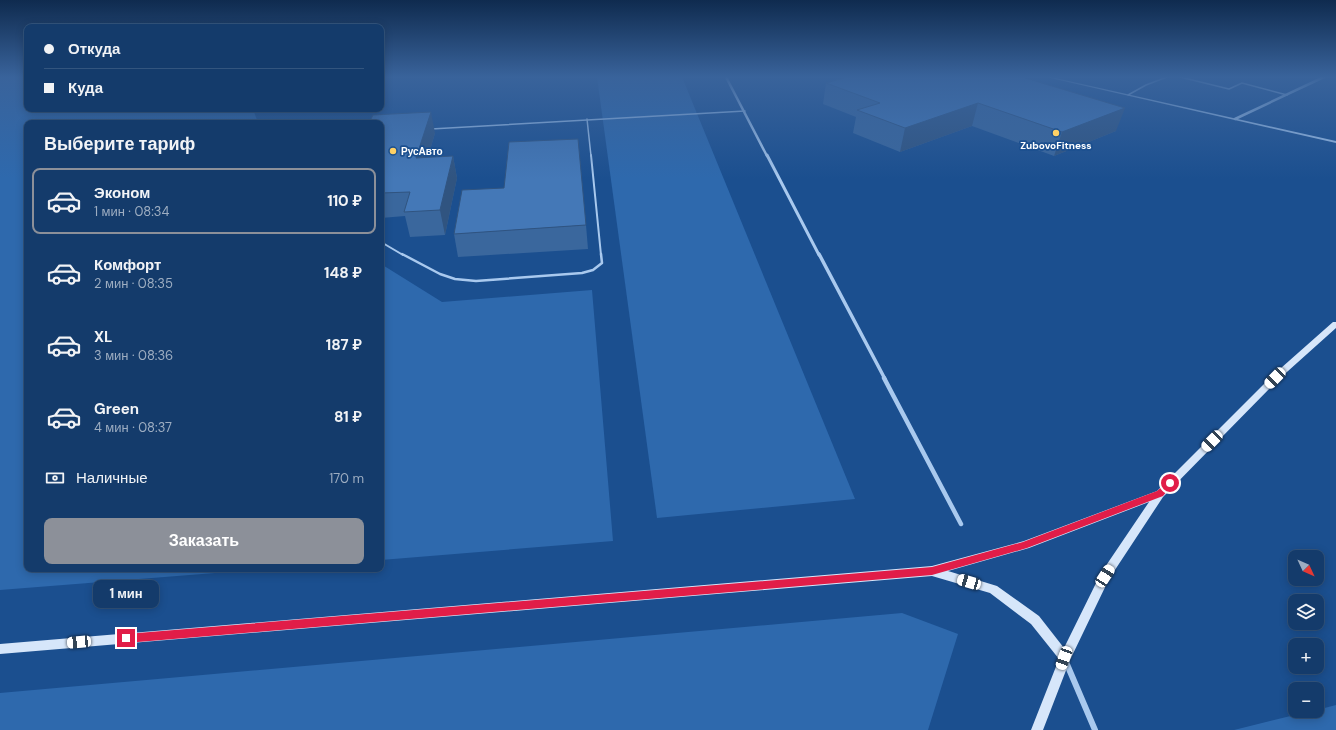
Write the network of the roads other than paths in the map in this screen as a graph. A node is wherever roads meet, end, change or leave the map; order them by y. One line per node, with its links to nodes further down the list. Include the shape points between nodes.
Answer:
1 (744, 111): 5 (lane)
2 (745, 111): 12 (street)
3 (1200, 111): 6 (street)
4 (1252, 111): 6 (street)
5 (587, 119): 7 (lane); 9 (lane, via 602,263 596,269 574,275 455,279 440,274)
6 (1235, 119): 8 (street)
7 (429, 129)
8 (1336, 142)
9 (384, 244)
10 (1336, 324): 11 (main road, via 1275,378)
11 (1160, 494): 13 (main road, via 1024,545); 15 (main road, via 1105,576)
12 (961, 524)
13 (932, 571): 14 (main road); 15 (main road, via 994,589 1035,620)
14 (0, 649)
15 (1064, 658): 16 (main road); 17 (street)
16 (1037, 730)
17 (1095, 730)

